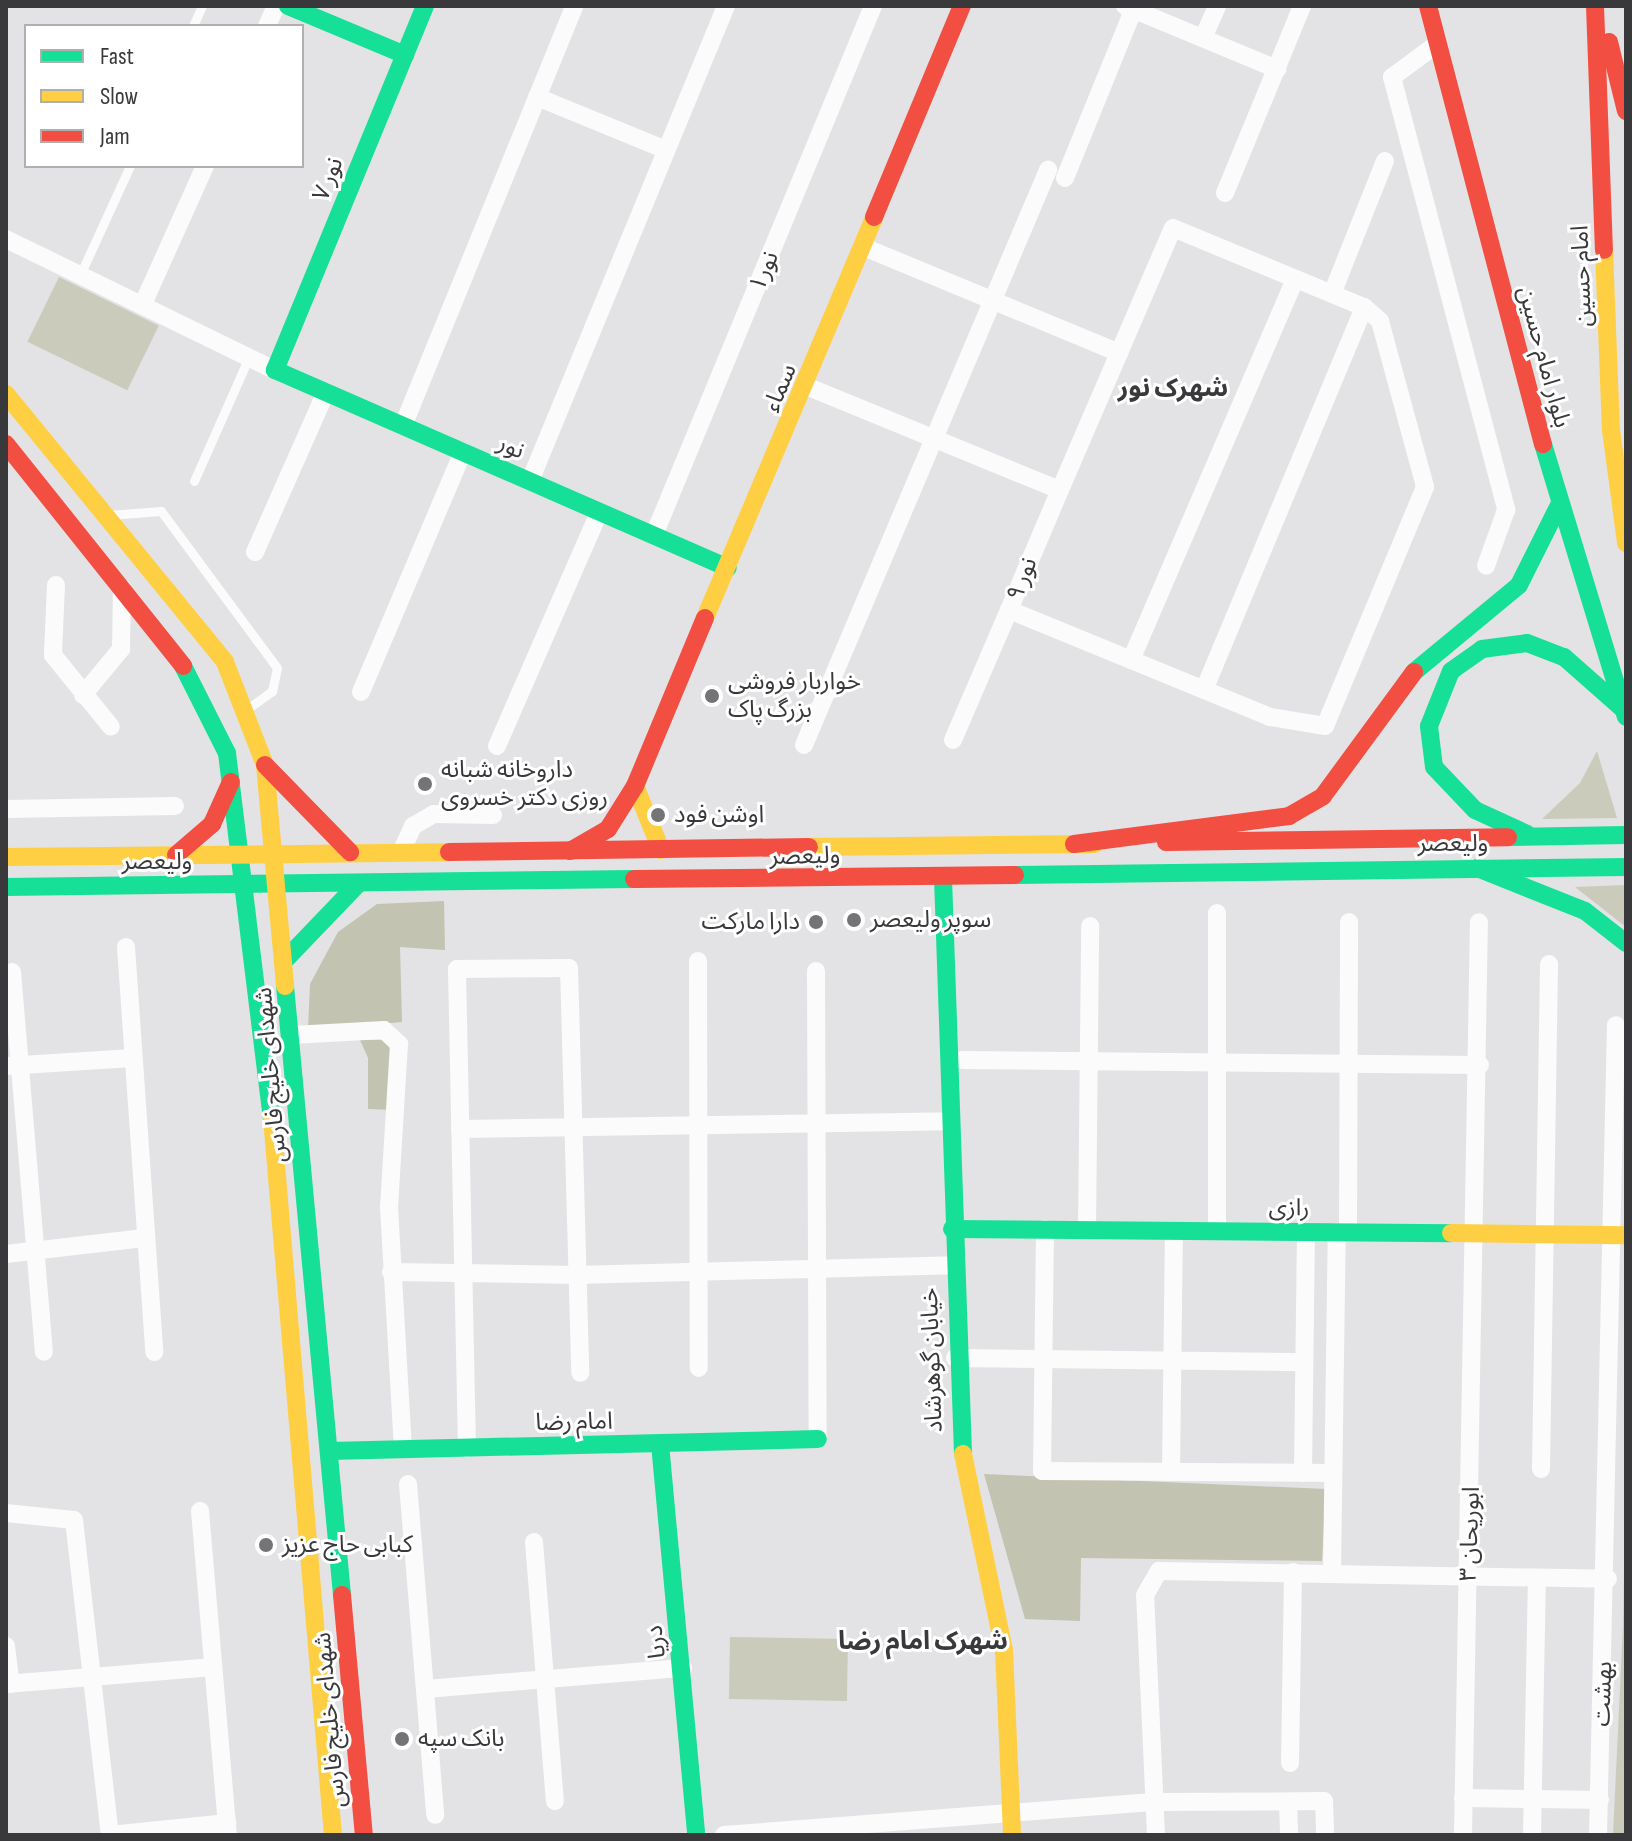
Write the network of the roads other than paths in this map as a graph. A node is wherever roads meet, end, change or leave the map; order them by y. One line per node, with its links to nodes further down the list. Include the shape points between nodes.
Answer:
1 (288, 6): 14 (main road)
2 (425, 6): 14 (main road, نور ۷)
3 (574, 6): 16 (street)
4 (726, 6): 18 (street)
5 (873, 6): 47 (street, نور۱)
6 (962, 6): 24 (main road, سماء)
7 (1217, 6): 12 (street)
8 (1302, 6): 15 (street)
9 (1428, 6): 13 (main road, بلوار امام حسین)
10 (1598, 6): 17 (main road); 48 (main road, امام حسین, via 1611,430)
11 (1131, 7): 12 (street); 28 (street)
12 (1203, 38): 15 (street)
13 (1437, 44): 44 (main road, بلوار امام حسین); 50 (street, via 1392,77 1506,510)
14 (405, 55): 33 (main road, نور ۷)
15 (1277, 69): 22 (street)
16 (537, 97): 18 (street); 37 (street)
17 (1626, 110)
18 (666, 150): 42 (street)
19 (1385, 161): 27 (street)
20 (129, 168): 25 (lane)
21 (204, 168): 29 (street)
22 (1225, 193)
23 (6, 239): 25 (street)
24 (866, 248): 28 (street); 34 (main road, سماء)
25 (80, 275): 29 (street)
26 (1295, 279): 27 (street); 31 (street, نور ۹, via 1173,228); 55 (street)
27 (1332, 294): 30 (street)
28 (993, 300): 31 (street); 38 (street)
29 (143, 304): 32 (street)
30 (1364, 307): 56 (street); 56 (street, نور ۹, via 1380,321 1425,487 1325,726 1270,717)
31 (1119, 353): 43 (street, نور ۹)
32 (248, 359): 33 (street); 41 (lane)
33 (275, 370): 35 (main road, نور)
34 (806, 386): 38 (street); 51 (main road, سماء)
35 (326, 392): 37 (main road, نور); 49 (street)
36 (6, 394): 46 (main road, شهدای خلیج فارس)
37 (403, 426): 40 (main road, نور)
38 (935, 438): 43 (street); 63 (street)
39 (6, 444): 52 (main road, شهدای خلیج فارس)
40 (463, 452): 42 (main road, نور); 57 (street)
41 (194, 481)
42 (530, 481): 45 (main road, نور)
43 (1060, 490): 54 (street, نور ۹)
44 (1559, 505): 60 (main road, بلوار امام حسین); 73 (main road, via 1519,585 1415,671 1348,771 1309,807 1289,816)
45 (599, 512): 47 (main road, نور); 64 (street)
46 (106, 515): 59 (main road, شهدای خلیج فارس, via 225,662); 59 (lane, via 149,506 161,511 268,656 277,681)
47 (654, 535): 51 (main road, نور)
48 (1626, 543)
49 (255, 552)
50 (1486, 566)
51 (728, 568): 67 (main road, سماء)
52 (122, 582): 58 (street, via 121,649); 66 (main road, شهدای خلیج فارس, via 214,715)
53 (56, 585): 58 (street, via 53,655)
54 (1009, 610): 55 (street, نور ۹); 62 (street)
55 (1131, 660): 56 (street, نور ۹)
56 (1204, 690)
57 (361, 692)
58 (83, 695): 61 (street)
59 (247, 709): 65 (main road, شهدای خلیج فارس)
60 (1625, 713): 71 (main road, via 1564,657 1527,643 1482,649 1451,671 1429,726 1434,767 1475,810)
61 (111, 727)
62 (953, 740)
63 (804, 745)
64 (497, 746)
65 (265, 765): 75 (main road, شهدای خلیج فارس); 76 (main road)
66 (232, 778): 78 (main road, شهدای خلیج فارس); 80 (main road, via 212,824)
67 (635, 786): 74 (main road); 79 (main road, سماء, via 608,829)
68 (175, 806): 69 (street)
69 (6, 809)
70 (493, 815): 77 (street, via 434,814 413,826)
71 (1527, 834): 72 (main road, ولیعصر); 73 (main road, ولیعصر)
72 (1626, 835)
73 (1074, 844): 74 (main road, ولیعصر)
74 (661, 850): 79 (main road, ولیعصر)
75 (275, 852): 76 (main road, ولیعصر); 78 (main road, ولیعصر); 87 (main road, شهدای خلیج فارس)
76 (350, 852): 77 (main road, ولیعصر)
77 (401, 852): 79 (main road, ولیعصر)
78 (239, 853): 80 (main road, ولیعصر); 85 (main road, شهدای خلیج فارس)
79 (568, 853)
80 (176, 855): 81 (main road, ولیعصر)
81 (6, 857)
82 (1626, 867): 83 (main road, ولیعصر)
83 (1477, 868): 84 (main road, ولیعصر); 93 (main road, via 1575,906)
84 (943, 878): 86 (main road, ولیعصر); 109 (main road, خیابان گوهرشاد)
85 (243, 885): 87 (main road, ولیعصر); 88 (main road, ولیعصر); 177 (main road, شهدای خلیج فارس, via 267,1058)
86 (357, 885): 87 (main road, ولیعصر); 95 (main road)
87 (278, 886): 95 (main road, شهدای خلیج فارس)
88 (6, 887)
89 (1217, 913): 105 (street)
90 (1349, 922): 106 (street)
91 (1479, 922): 107 (street, ابوریحان ۳)
92 (1090, 926): 104 (street)
93 (1626, 943)
94 (126, 947): 102 (street)
95 (285, 960): 101 (main road, شهدای خلیج فارس)
96 (698, 961): 111 (street)
97 (1549, 964): 121 (street)
98 (816, 971): 110 (street)
99 (12, 972): 108 (street)
100 (1616, 1025): 123 (street, بهشت)
101 (292, 1035): 129 (street, via 395,1034 400,1104 392,1148); 145 (main road, شهدای خلیج فارس)
102 (133, 1058): 108 (street); 124 (street)
103 (962, 1060): 104 (street)
104 (1089, 1061): 105 (street); 116 (street)
105 (1220, 1063): 106 (street); 118 (street)
106 (1351, 1064): 107 (street); 120 (street)
107 (1480, 1065): 122 (street, ابوریحان ۳)
108 (13, 1066): 125 (street)
109 (950, 1121): 110 (street); 114 (main road, خیابان گوهرشاد)
110 (818, 1124): 111 (street); 128 (street)
111 (700, 1125): 112 (street); 131 (street)
112 (576, 1127): 113 (street); 113 (street, via 569,968 457,969); 132 (street)
113 (460, 1129): 130 (street)
114 (952, 1229): 115 (main road, رازی); 127 (main road, خیابان گوهرشاد)
115 (1045, 1229): 116 (main road, رازی); 136 (street)
116 (1087, 1230): 117 (main road, رازی)
117 (1174, 1231): 118 (main road, رازی); 137 (street)
118 (1217, 1231): 119 (main road, رازی)
119 (1306, 1232): 120 (main road, رازی); 138 (street)
120 (1343, 1232): 122 (main road, رازی); 149 (street)
121 (1549, 1232): 122 (main road, رازی); 123 (main road, رازی); 146 (street)
122 (1478, 1234): 156 (street, ابوریحان ۳)
123 (1621, 1235): 158 (street, بهشت)
124 (144, 1238): 125 (street); 134 (street)
125 (38, 1250): 126 (street); 133 (street)
126 (6, 1254)
127 (953, 1265): 128 (street); 135 (main road, خیابان گوهرشاد)
128 (820, 1269): 131 (street); 141 (street)
129 (391, 1272): 130 (street); 144 (street)
130 (464, 1272): 132 (street); 143 (street)
131 (702, 1272): 132 (street); 139 (street)
132 (576, 1275): 140 (street)
133 (44, 1352)
134 (154, 1352)
135 (955, 1358): 136 (street); 173 (main road, خیابان گوهرشاد, via 961,1454 1004,1650)
136 (1043, 1359): 137 (street); 147 (street, via 1042,1471)
137 (1172, 1360): 138 (street); 147 (street)
138 (1304, 1362): 148 (street)
139 (699, 1368)
140 (580, 1373)
141 (818, 1439): 142 (main road, امام رضا)
142 (660, 1444): 143 (main road, امام رضا); 161 (main road, دریا)
143 (467, 1448): 144 (main road, امام رضا)
144 (403, 1449): 145 (main road, امام رضا)
145 (330, 1451): 178 (main road, شهدای خلیج فارس)
146 (1541, 1469)
147 (1171, 1472): 148 (street)
148 (1303, 1473): 149 (street)
149 (1333, 1473): 155 (street)
150 (408, 1484): 165 (street)
151 (200, 1511): 160 (street)
152 (6, 1513): 162 (street, via 74,1520)
153 (534, 1542): 163 (street)
154 (1293, 1572): 155 (street); 166 (street); 171 (street, via 1159,1571 1145,1595)
155 (1332, 1573): 156 (street)
156 (1469, 1579): 157 (street); 167 (street, ابوریحان ۳)
157 (1537, 1579): 158 (street); 168 (street)
158 (1608, 1579): 169 (street, بهشت)
159 (6, 1646): 164 (street)
160 (213, 1667): 162 (street); 175 (street)
161 (683, 1668): 163 (street); 179 (main road, دریا)
162 (92, 1674): 164 (street); 176 (street)
163 (545, 1680): 165 (street); 170 (street)
164 (9, 1684)
165 (426, 1689): 174 (street)
166 (1290, 1763)
167 (1463, 1798): 168 (street); 185 (street, ابوریحان ۳)
168 (1533, 1800): 169 (street); 186 (street)
169 (1600, 1800): 187 (street, بهشت)
170 (555, 1801)
171 (1156, 1802): 172 (street); 173 (street); 182 (street)
172 (1288, 1803): 183 (street); 184 (street, via 1324,1801)
173 (1011, 1811): 180 (street); 181 (main road, خیابان گوهرشاد)
174 (435, 1815)
175 (228, 1829): 176 (street)
176 (110, 1835)
177 (333, 1835)
178 (364, 1835)
179 (696, 1835)
180 (724, 1835)
181 (1012, 1835)
182 (1156, 1835)
183 (1289, 1835)
184 (1325, 1835)
185 (1463, 1835)
186 (1532, 1835)
187 (1598, 1835)

